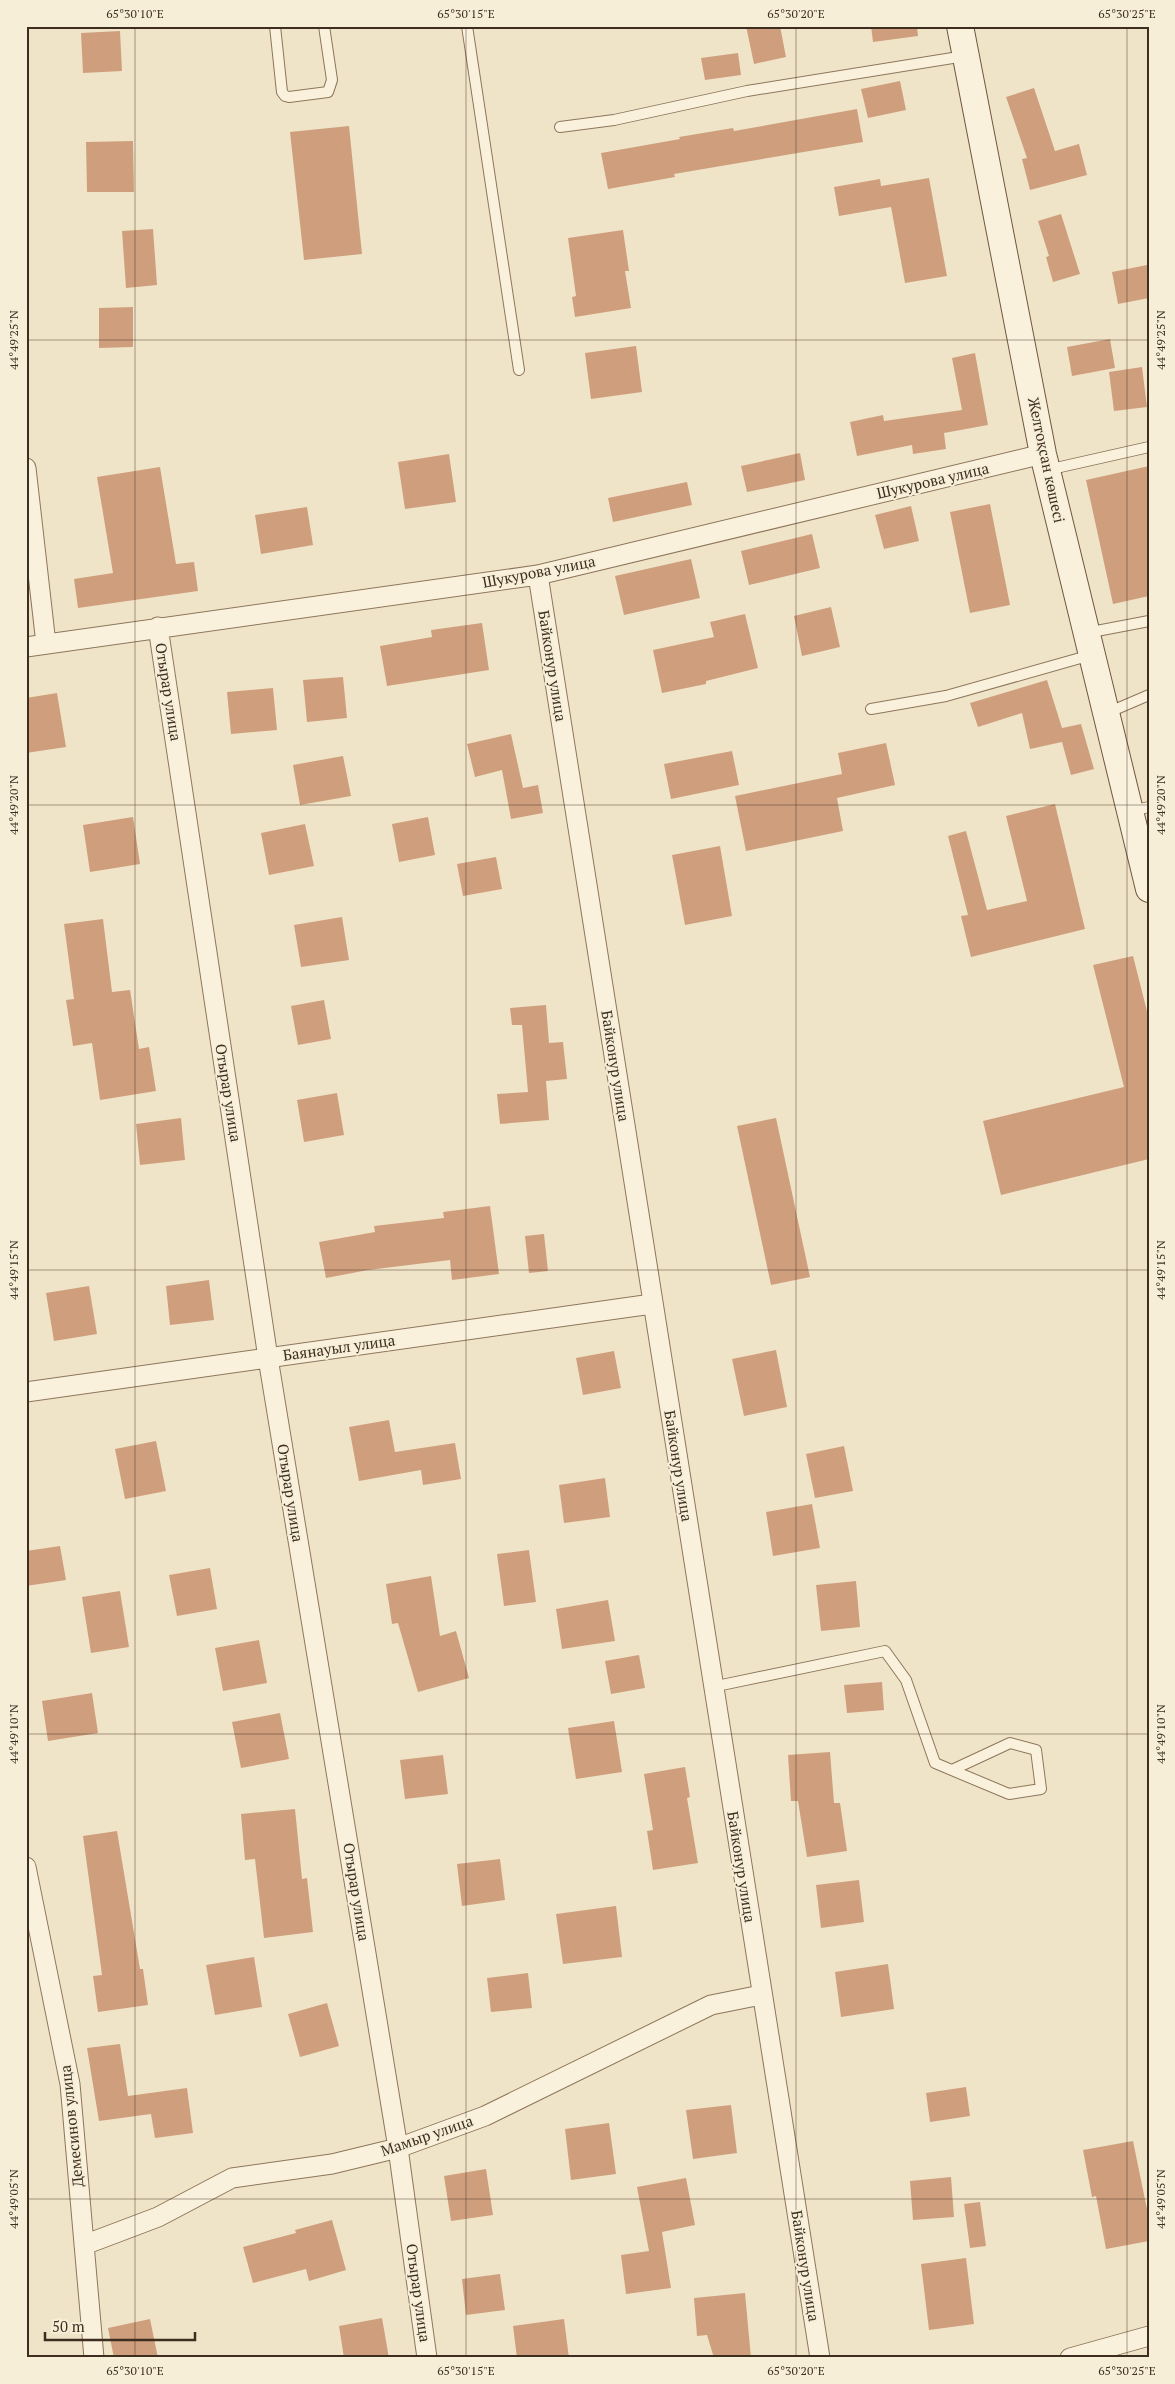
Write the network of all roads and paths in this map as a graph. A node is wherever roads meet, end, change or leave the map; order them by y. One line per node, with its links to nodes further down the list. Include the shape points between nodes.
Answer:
1 (276, 26): 2 (lane, via 282,92 289,97 328,92 332,80)
2 (324, 26)
3 (467, 26): 7 (lane)
4 (960, 26): 5 (street, Желтоқсан көшесі)
5 (966, 56): 6 (lane, via 747,90 614,120); 9 (street, Желтоқсан көшесі)
6 (560, 127)
7 (519, 370)
8 (1149, 447): 9 (lane)
9 (1045, 462): 11 (street, Шукурова улица); 15 (street, Желтоқсан көшесі)
10 (26, 468): 14 (street)
11 (538, 575): 13 (street, Шукурова улица); 22 (street, Байконур улица)
12 (1149, 621): 15 (lane)
13 (158, 627): 14 (street, Шукурова улица); 23 (street, Отырар улица)
14 (46, 644): 16 (street, Шукурова улица)
15 (1089, 644): 18 (lane, via 946,696); 19 (street, Желтоқсан көшесі)
16 (26, 647)
17 (1149, 695): 19 (lane)
18 (871, 709)
19 (1106, 713): 20 (street, Желтоқсан көшесі)
20 (1139, 809): 21 (street, Желтоқсан көшесі)
21 (1149, 890)
22 (652, 1304): 23 (street, Баянауыл улица); 25 (street, Байконур улица)
23 (268, 1358): 24 (street, Баянауыл улица); 29 (street, Отырар улица)
24 (26, 1392)
25 (712, 1687): 26 (lane, via 885,1651 906,1680 935,1763); 28 (street, Байконур улица)
26 (952, 1770): 26 (lane, via 1009,1794 1041,1790 1036,1750 1010,1743)
27 (26, 1867): 30 (street, Демесинов улица, via 70,2084)
28 (761, 1994): 29 (street, Мамыр улица, via 712,2005 485,2116); 34 (street, Байконур улица)
29 (398, 2148): 30 (street, Мамыр улица, via 332,2164 232,2178 158,2217); 33 (street, Отырар улица)
30 (84, 2245): 32 (street, Демесинов улица)
31 (1149, 2336): 35 (street)
32 (94, 2358)
33 (428, 2358)
34 (820, 2358)
35 (1070, 2358)

